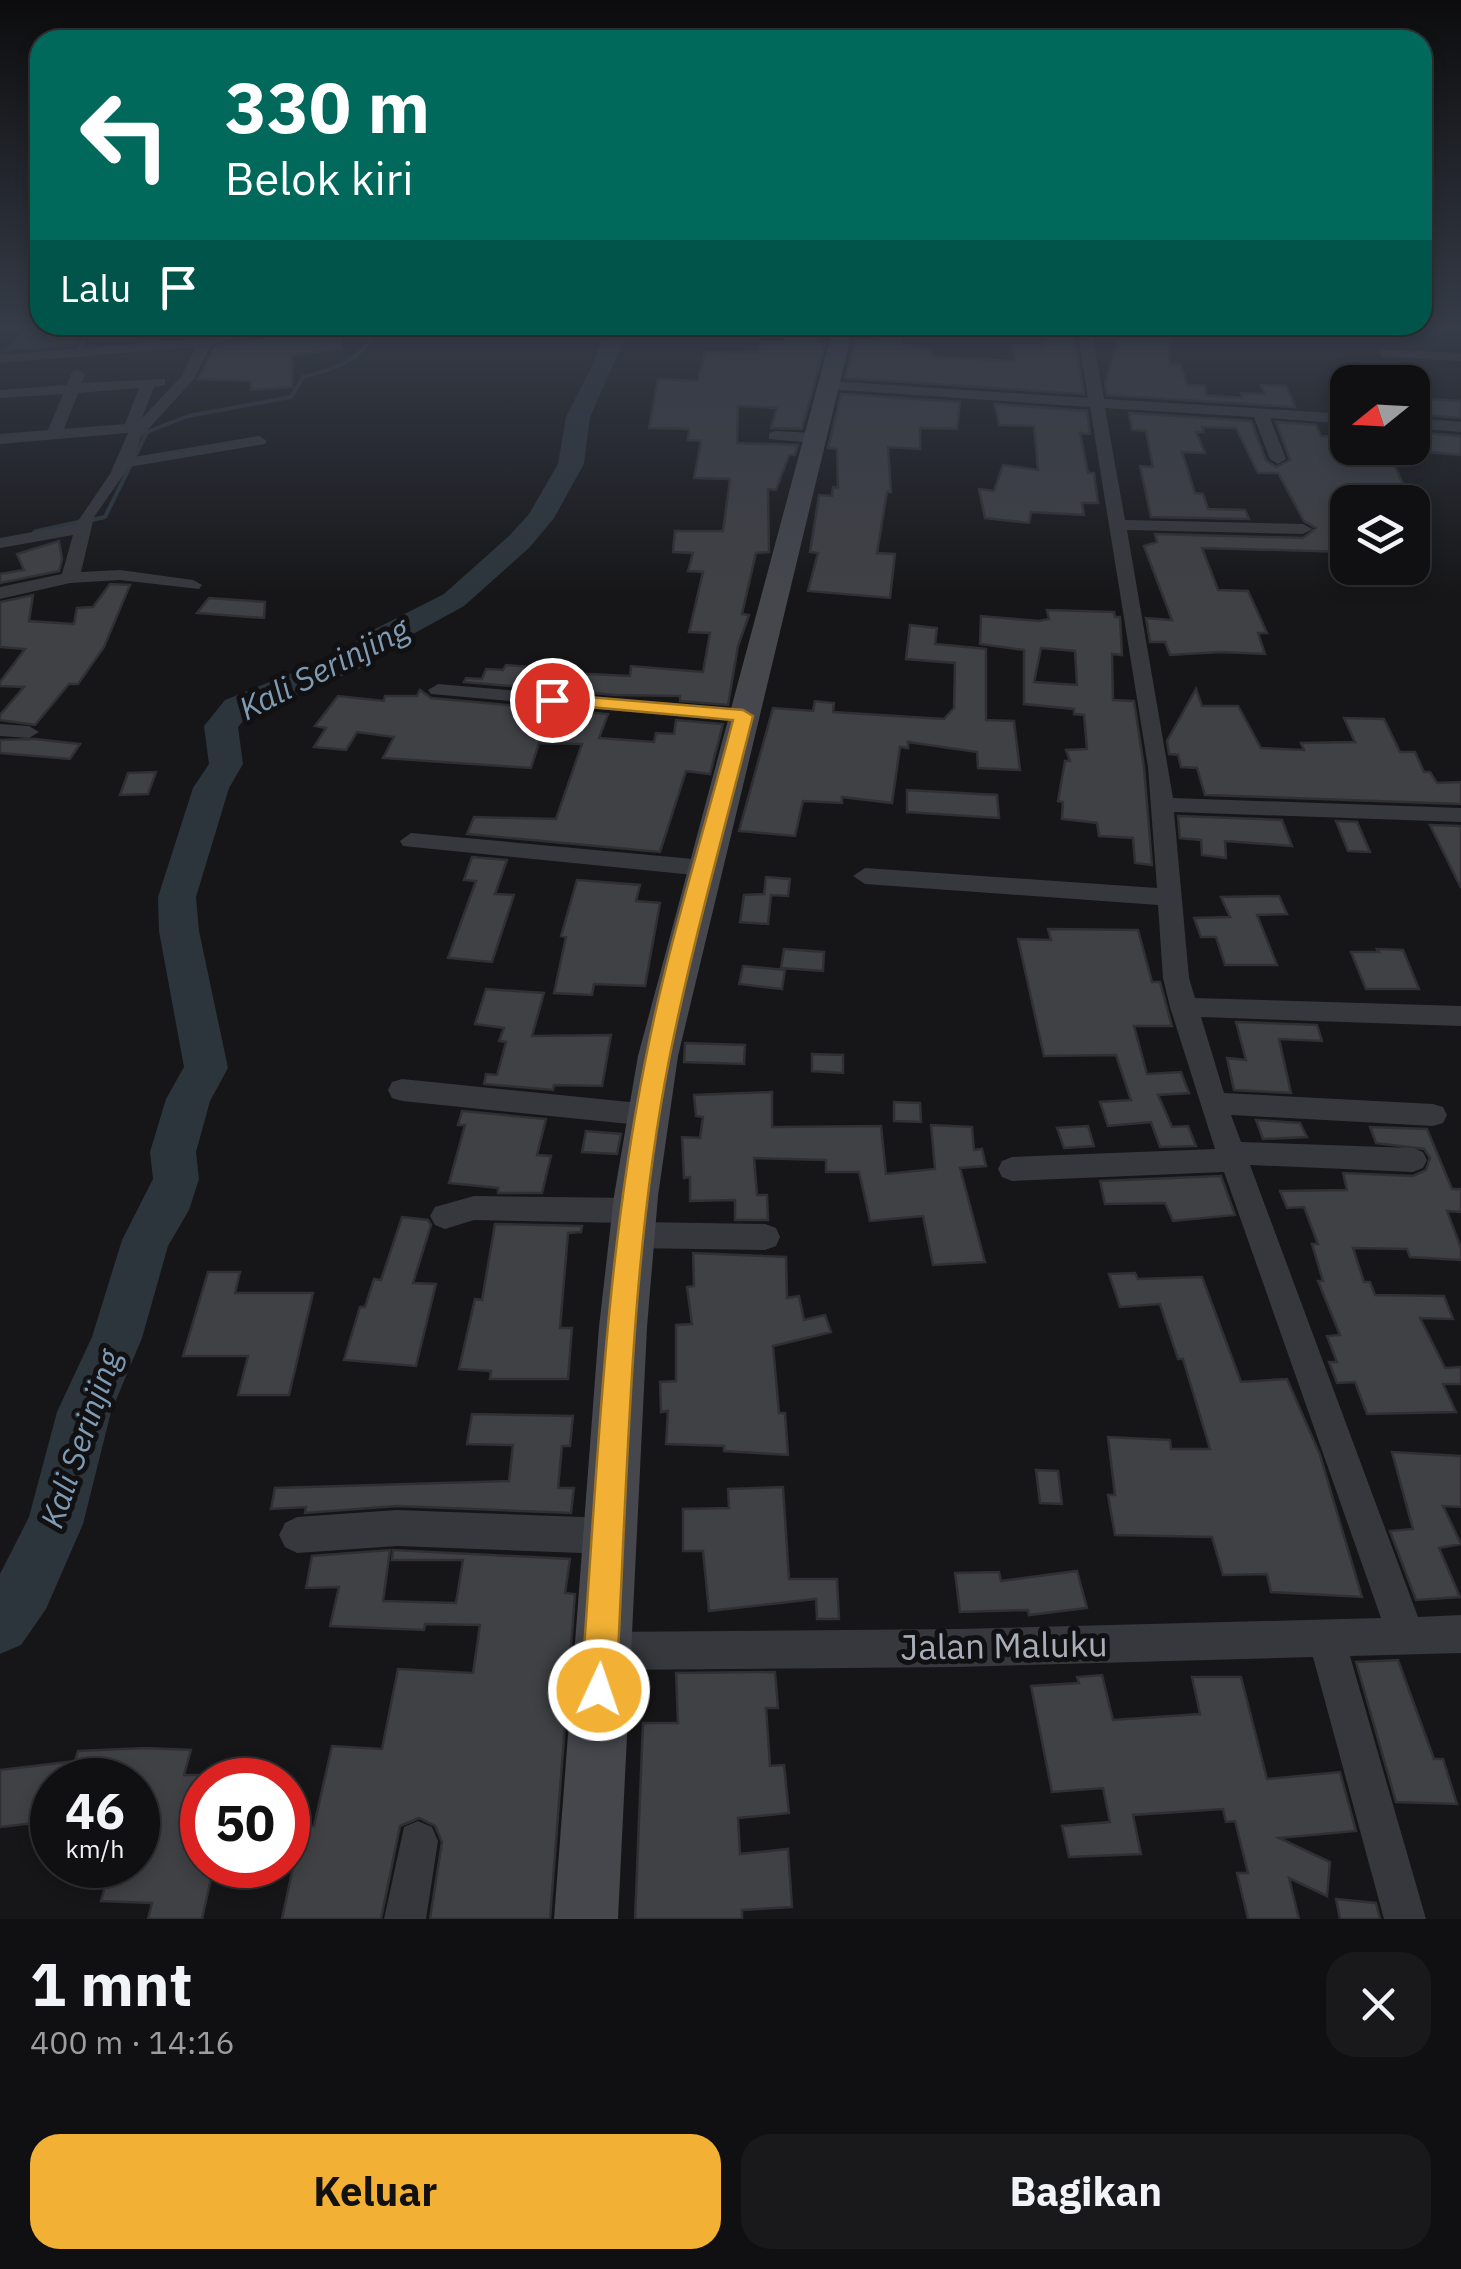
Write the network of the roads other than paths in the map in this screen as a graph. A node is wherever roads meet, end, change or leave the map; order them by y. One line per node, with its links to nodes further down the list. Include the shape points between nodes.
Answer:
1 (61, 418): 9 (street)
2 (137, 418): 9 (street, via 131,428)
3 (151, 418): 15 (street, via 134,436)
4 (819, 418): 11 (main road)
5 (1100, 418): 17 (street)
6 (1262, 418): 14 (street)
7 (1430, 424): 8 (street)
8 (1461, 427)
9 (54, 434): 12 (street)
10 (775, 436): 11 (street)
11 (814, 438): 23 (main road)
12 (0, 439)
13 (259, 441): 15 (street)
14 (1278, 459)
15 (134, 462): 16 (street)
16 (83, 523): 19 (street); 20 (street)
17 (1119, 525): 18 (street); 26 (street)
18 (1303, 529)
19 (3, 568): 20 (street)
20 (70, 578): 21 (street)
21 (193, 585)
22 (438, 690): 23 (street)
23 (743, 716): 29 (main road)
24 (0, 730): 25 (street)
25 (29, 732)
26 (1164, 805): 27 (street); 31 (street)
27 (1461, 815)
28 (410, 841): 29 (street)
29 (704, 868): 36 (main road)
30 (865, 876): 31 (street)
31 (1170, 897): 32 (street)
32 (1182, 1007): 33 (street); 35 (street)
33 (1461, 1016)
34 (402, 1090): 36 (street)
35 (1212, 1103): 37 (street); 38 (street)
36 (649, 1114): 42 (main road)
37 (1433, 1115)
38 (1232, 1157): 39 (street); 40 (street); 47 (street)
39 (1413, 1160)
40 (1012, 1169)
41 (445, 1216): 42 (street, via 474,1208)
42 (633, 1223): 43 (street); 45 (main road)
43 (765, 1237)
44 (297, 1535): 45 (street, via 396,1528)
45 (608, 1536): 49 (main road)
46 (1461, 1634): 47 (street, Jalan Maluku)
47 (1406, 1635): 48 (street, Jalan Maluku)
48 (1326, 1638): 49 (street, Jalan Maluku); 53 (street)
49 (601, 1652): 52 (main road)
50 (418, 1840): 51 (street)
51 (405, 1919)
52 (586, 1919)
53 (1405, 1919)

